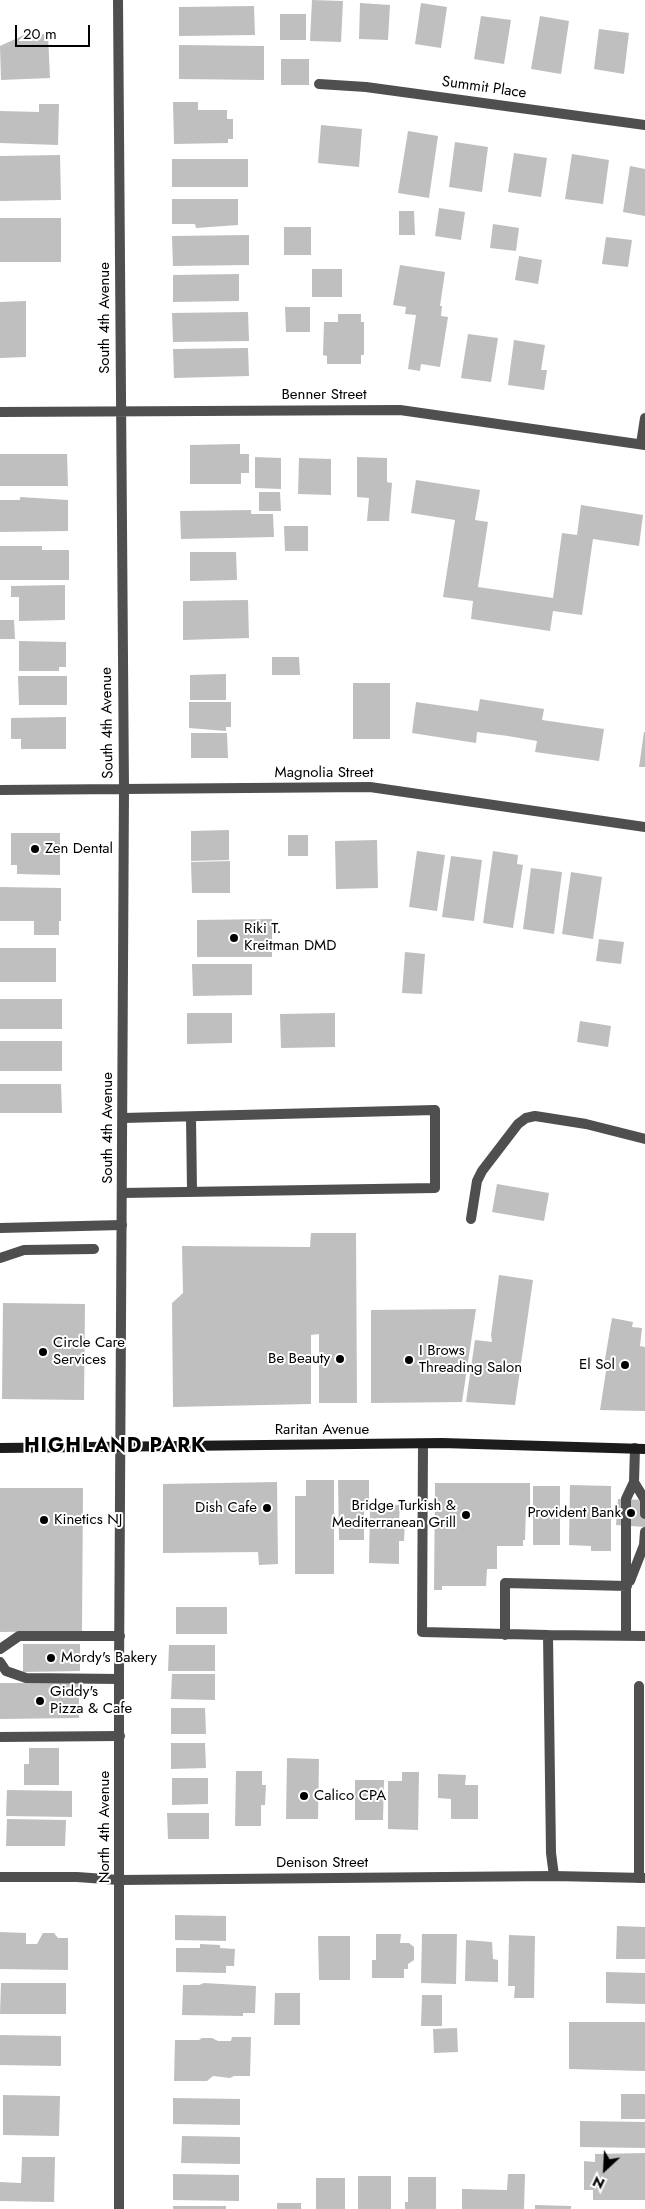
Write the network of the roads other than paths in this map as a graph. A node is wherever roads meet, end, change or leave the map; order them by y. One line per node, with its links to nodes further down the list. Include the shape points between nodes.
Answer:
1 (118, 0): 4 (street, South 4th Avenue)
2 (319, 84): 3 (street, Summit Place, via 366,87)
3 (645, 126)
4 (120, 411): 5 (street, Benner Street); 7 (street, Benner Street, via 400,410); 8 (street, South 4th Avenue)
5 (0, 412)
6 (645, 418): 7 (street)
7 (643, 445)
8 (124, 789): 9 (street, Magnolia Street); 10 (street, Magnolia Street, via 370,787); 12 (street, South 4th Avenue)
9 (0, 790)
10 (645, 827)
11 (191, 1117): 12 (street); 15 (street); 15 (street, via 435,1110 435,1188)
12 (123, 1118): 14 (street, South 4th Avenue)
13 (645, 1139): 16 (street, via 586,1124 535,1116 526,1118 482,1171 477,1181)
14 (122, 1192): 15 (street); 17 (street, South 4th Avenue)
15 (192, 1192)
16 (471, 1219)
17 (122, 1225): 18 (street); 22 (street, South 4th Avenue)
18 (0, 1228)
19 (94, 1249): 20 (street, via 24,1250)
20 (0, 1258)
21 (423, 1444): 22 (main road, Raritan Avenue); 24 (main road, Raritan Avenue); 29 (street, via 422,1632)
22 (121, 1446): 23 (main road, Raritan Avenue); 32 (street, North 4th Avenue)
23 (0, 1448)
24 (640, 1448): 25 (street)
25 (634, 1482): 26 (street, via 645,1500); 28 (street, via 626,1499)
26 (645, 1514)
27 (645, 1532): 28 (street, via 644,1545)
28 (628, 1586): 29 (street, via 505,1583); 31 (street)
29 (505, 1634): 30 (street)
30 (548, 1635): 31 (street); 40 (street, via 550,1853)
31 (626, 1635): 33 (street)
32 (120, 1636): 34 (street, via 19,1636); 36 (street, North 4th Avenue)
33 (645, 1636)
34 (0, 1649)
35 (0, 1662): 36 (street, via 6,1671 26,1678)
36 (119, 1679): 38 (street, North 4th Avenue)
37 (639, 1686): 42 (street)
38 (120, 1736): 39 (street); 43 (street, North 4th Avenue)
39 (0, 1737)
40 (554, 1876): 42 (street, Denison Street); 43 (street, Denison Street)
41 (0, 1877): 43 (street, Denison Street)
42 (642, 1878)
43 (119, 1880): 44 (street, North 4th Avenue)
44 (119, 2209)

